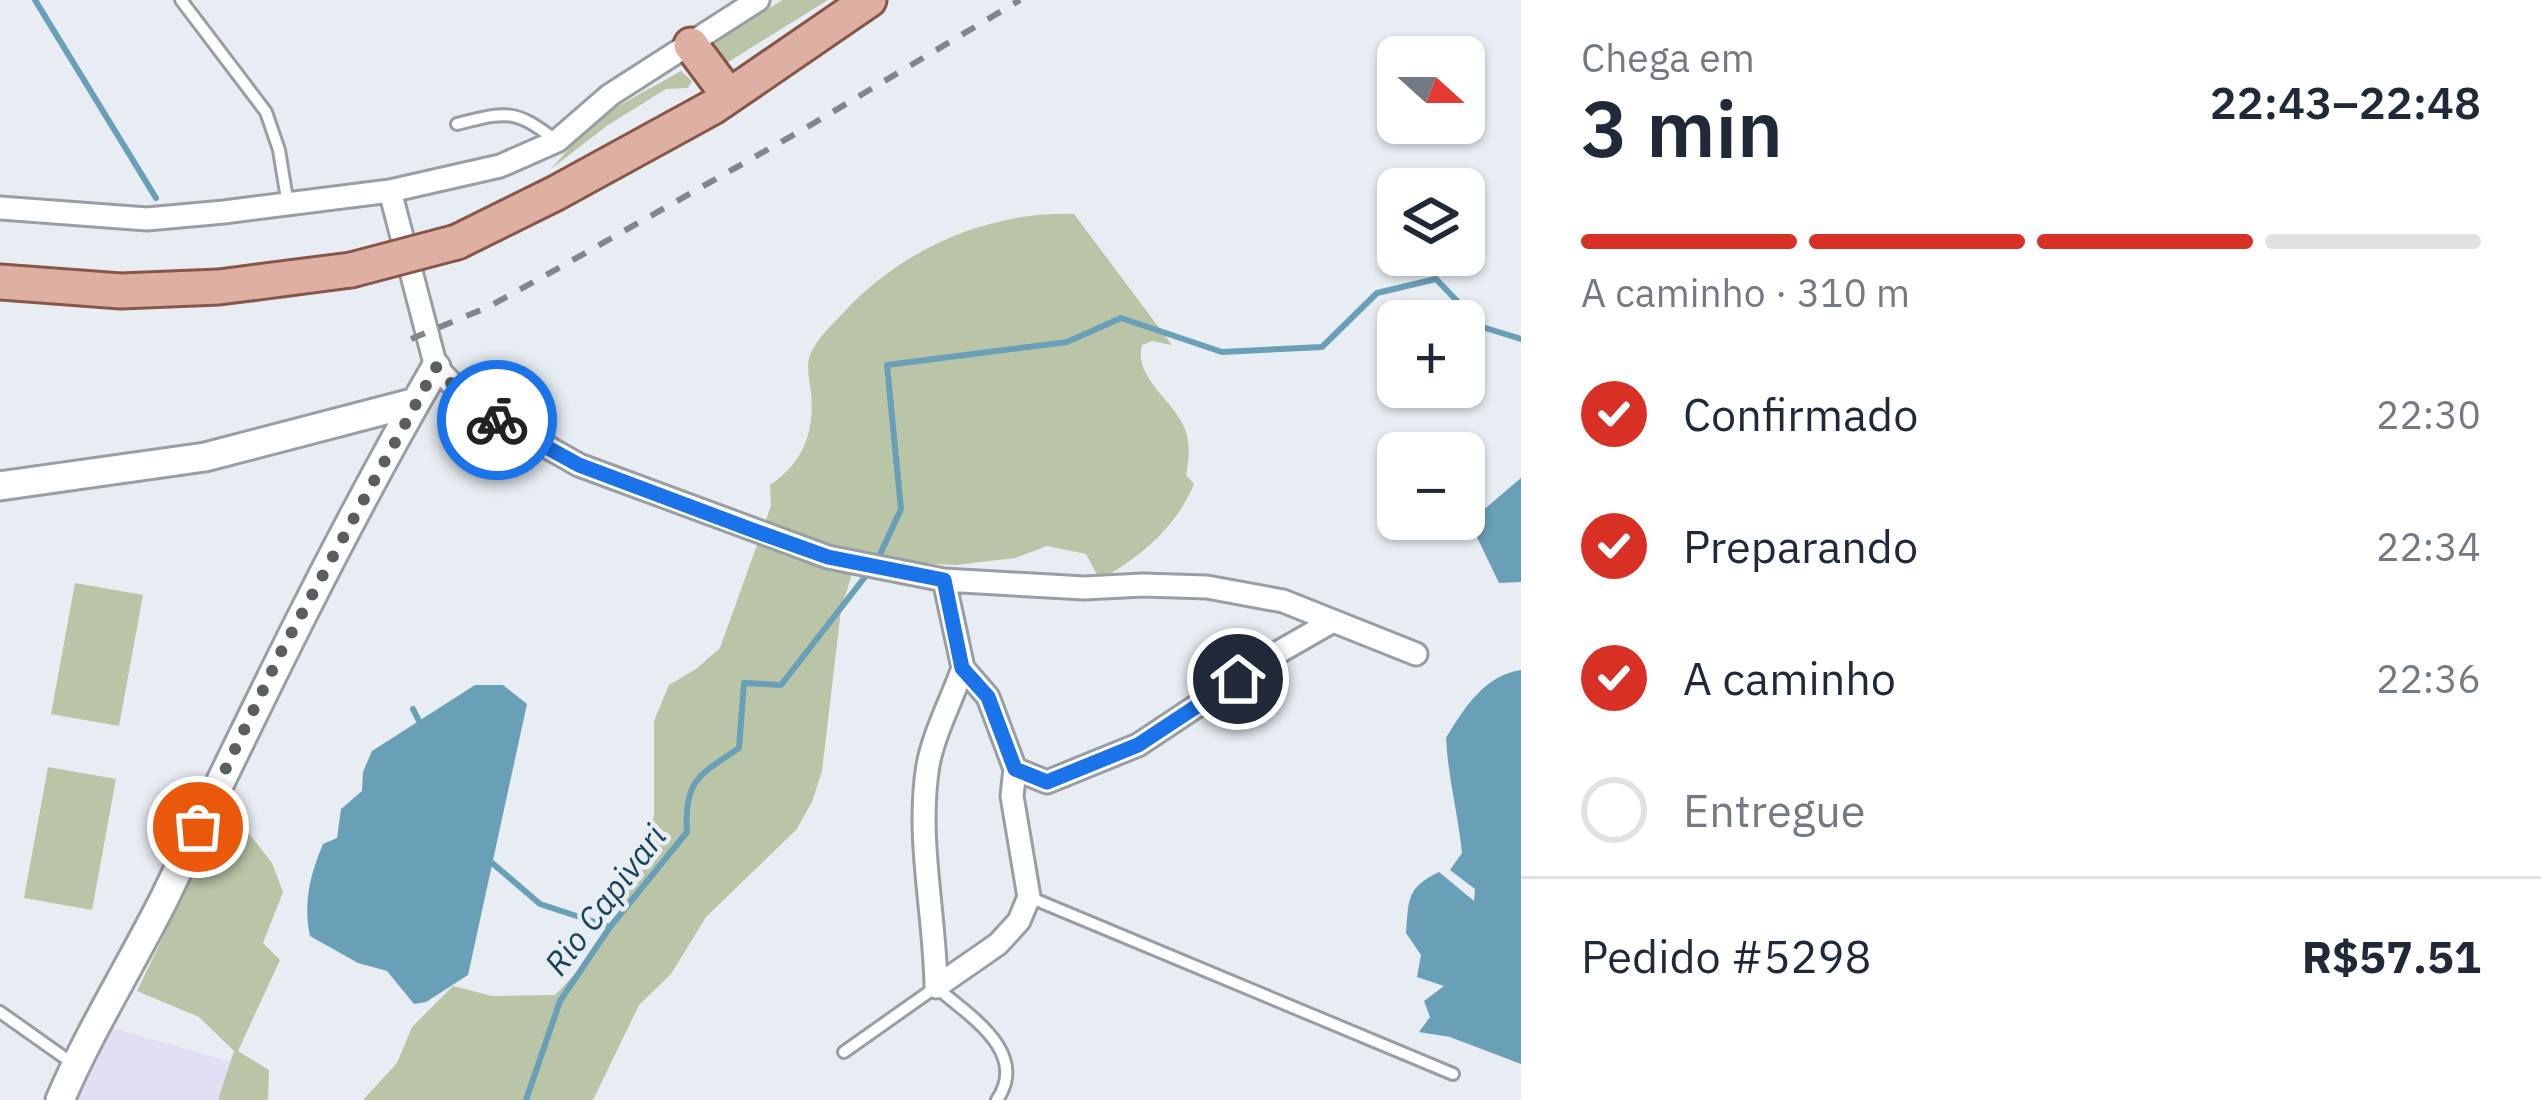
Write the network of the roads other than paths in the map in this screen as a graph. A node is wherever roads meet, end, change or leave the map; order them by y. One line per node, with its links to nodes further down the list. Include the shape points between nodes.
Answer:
1 (181, 0): 9 (lane, via 266,112)
2 (756, 0): 4 (street)
3 (869, 0): 5 (main road)
4 (691, 45): 5 (main road); 7 (street, via 610,95)
5 (729, 96): 11 (main road, bridge, via 458,242 351,270 200,288)
6 (457, 124): 7 (lane, via 505,112)
7 (556, 141): 8 (street, via 500,166)
8 (390, 191): 9 (street); 12 (street)
9 (288, 205): 10 (street, via 147,219)
10 (0, 208)
11 (0, 282)
12 (434, 362): 13 (street); 15 (street, via 471,404 579,465 828,557)
13 (416, 402): 14 (street, via 205,457); 24 (street)
14 (0, 486)
15 (944, 580): 16 (street, via 1207,587 1283,601); 18 (street)
16 (1333, 621): 17 (street); 19 (street, via 1138,745 1047,782)
17 (1416, 654)
18 (962, 668): 19 (street, via 988,697); 21 (street, via 928,763 925,873)
19 (1015, 769): 20 (street)
20 (1029, 897): 21 (street, via 998,944); 25 (lane)
21 (936, 987): 23 (lane); 27 (lane, via 999,1042 1006,1087)
22 (0, 1012): 24 (lane)
23 (844, 1052)
24 (75, 1065): 26 (street)
25 (1453, 1074)
26 (60, 1100)
27 (997, 1100)

